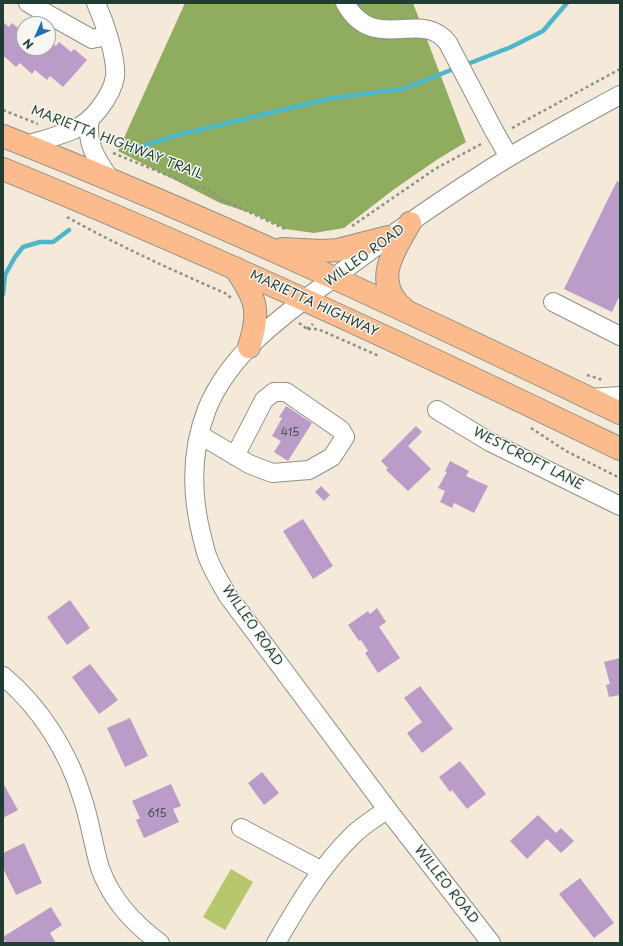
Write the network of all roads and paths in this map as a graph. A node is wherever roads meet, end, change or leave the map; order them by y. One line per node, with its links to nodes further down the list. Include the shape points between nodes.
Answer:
1 (28, 3): 4 (street, via 92,39)
2 (96, 3): 8 (street, via 112,55 115,76 109,95)
3 (345, 3): 11 (street, via 359,20 373,28 428,29 443,36)
4 (107, 36)
5 (620, 69): 11 (path)
6 (620, 95): 14 (street, WILLEO ROAD)
7 (3, 110): 9 (path, MARIETTA HIGHWAY TRAIL)
8 (90, 119): 9 (street); 12 (street)
9 (62, 134): 13 (street)
10 (3, 136): 13 (highway)
11 (497, 136): 14 (street); 19 (path, via 435,169)
12 (90, 144): 16 (street); 20 (path, MARIETTA HIGHWAY TRAIL, via 196,187 207,188 221,199)
13 (26, 145): 16 (highway)
14 (509, 157): 18 (street, WILLEO ROAD)
15 (3, 169): 23 (highway, MARIETTA HIGHWAY)
16 (110, 179): 22 (highway)
17 (63, 215): 25 (path, via 141,256 227,294)
18 (410, 223): 21 (street, WILLEO ROAD); 28 (highway, via 386,271 387,284 396,302)
19 (351, 227)
20 (285, 230)
21 (389, 237): 22 (highway, via 329,250); 24 (street, WILLEO ROAD)
22 (268, 248): 24 (highway)
23 (235, 268): 26 (highway, MARIETTA HIGHWAY); 31 (highway, via 247,285 255,304 256,316)
24 (334, 277): 26 (street, WILLEO ROAD); 28 (highway)
25 (232, 299)
26 (305, 299): 31 (street, WILLEO ROAD); 39 (highway, MARIETTA HIGHWAY)
27 (552, 302): 30 (street)
28 (405, 310): 34 (highway)
29 (307, 329): 32 (path, via 318,329)
30 (620, 336)
31 (249, 347): 38 (street, WILLEO ROAD, via 232,366 214,395)
32 (381, 357)
33 (620, 396): 34 (street)
34 (588, 398): 36 (highway)
35 (437, 410): 42 (street, WESTCROFT LANE, via 490,442)
36 (620, 413)
37 (526, 425): 41 (path, via 566,451)
38 (200, 435): 40 (street); 44 (street, WILLEO ROAD, via 194,483 196,514 208,557 228,596)
39 (620, 449)
40 (235, 456): 40 (street, via 272,473 308,470 332,457 344,436 341,430 286,392 274,392 264,400)
41 (620, 478)
42 (620, 506)
43 (3, 676): 47 (street, via 42,717 67,759 82,797 100,868 110,890 142,930)
44 (387, 809): 46 (street, via 353,834); 49 (street, WILLEO ROAD)
45 (241, 828): 46 (street)
46 (322, 871): 48 (street, via 295,909)
47 (160, 943)
48 (276, 943)
49 (492, 943)

